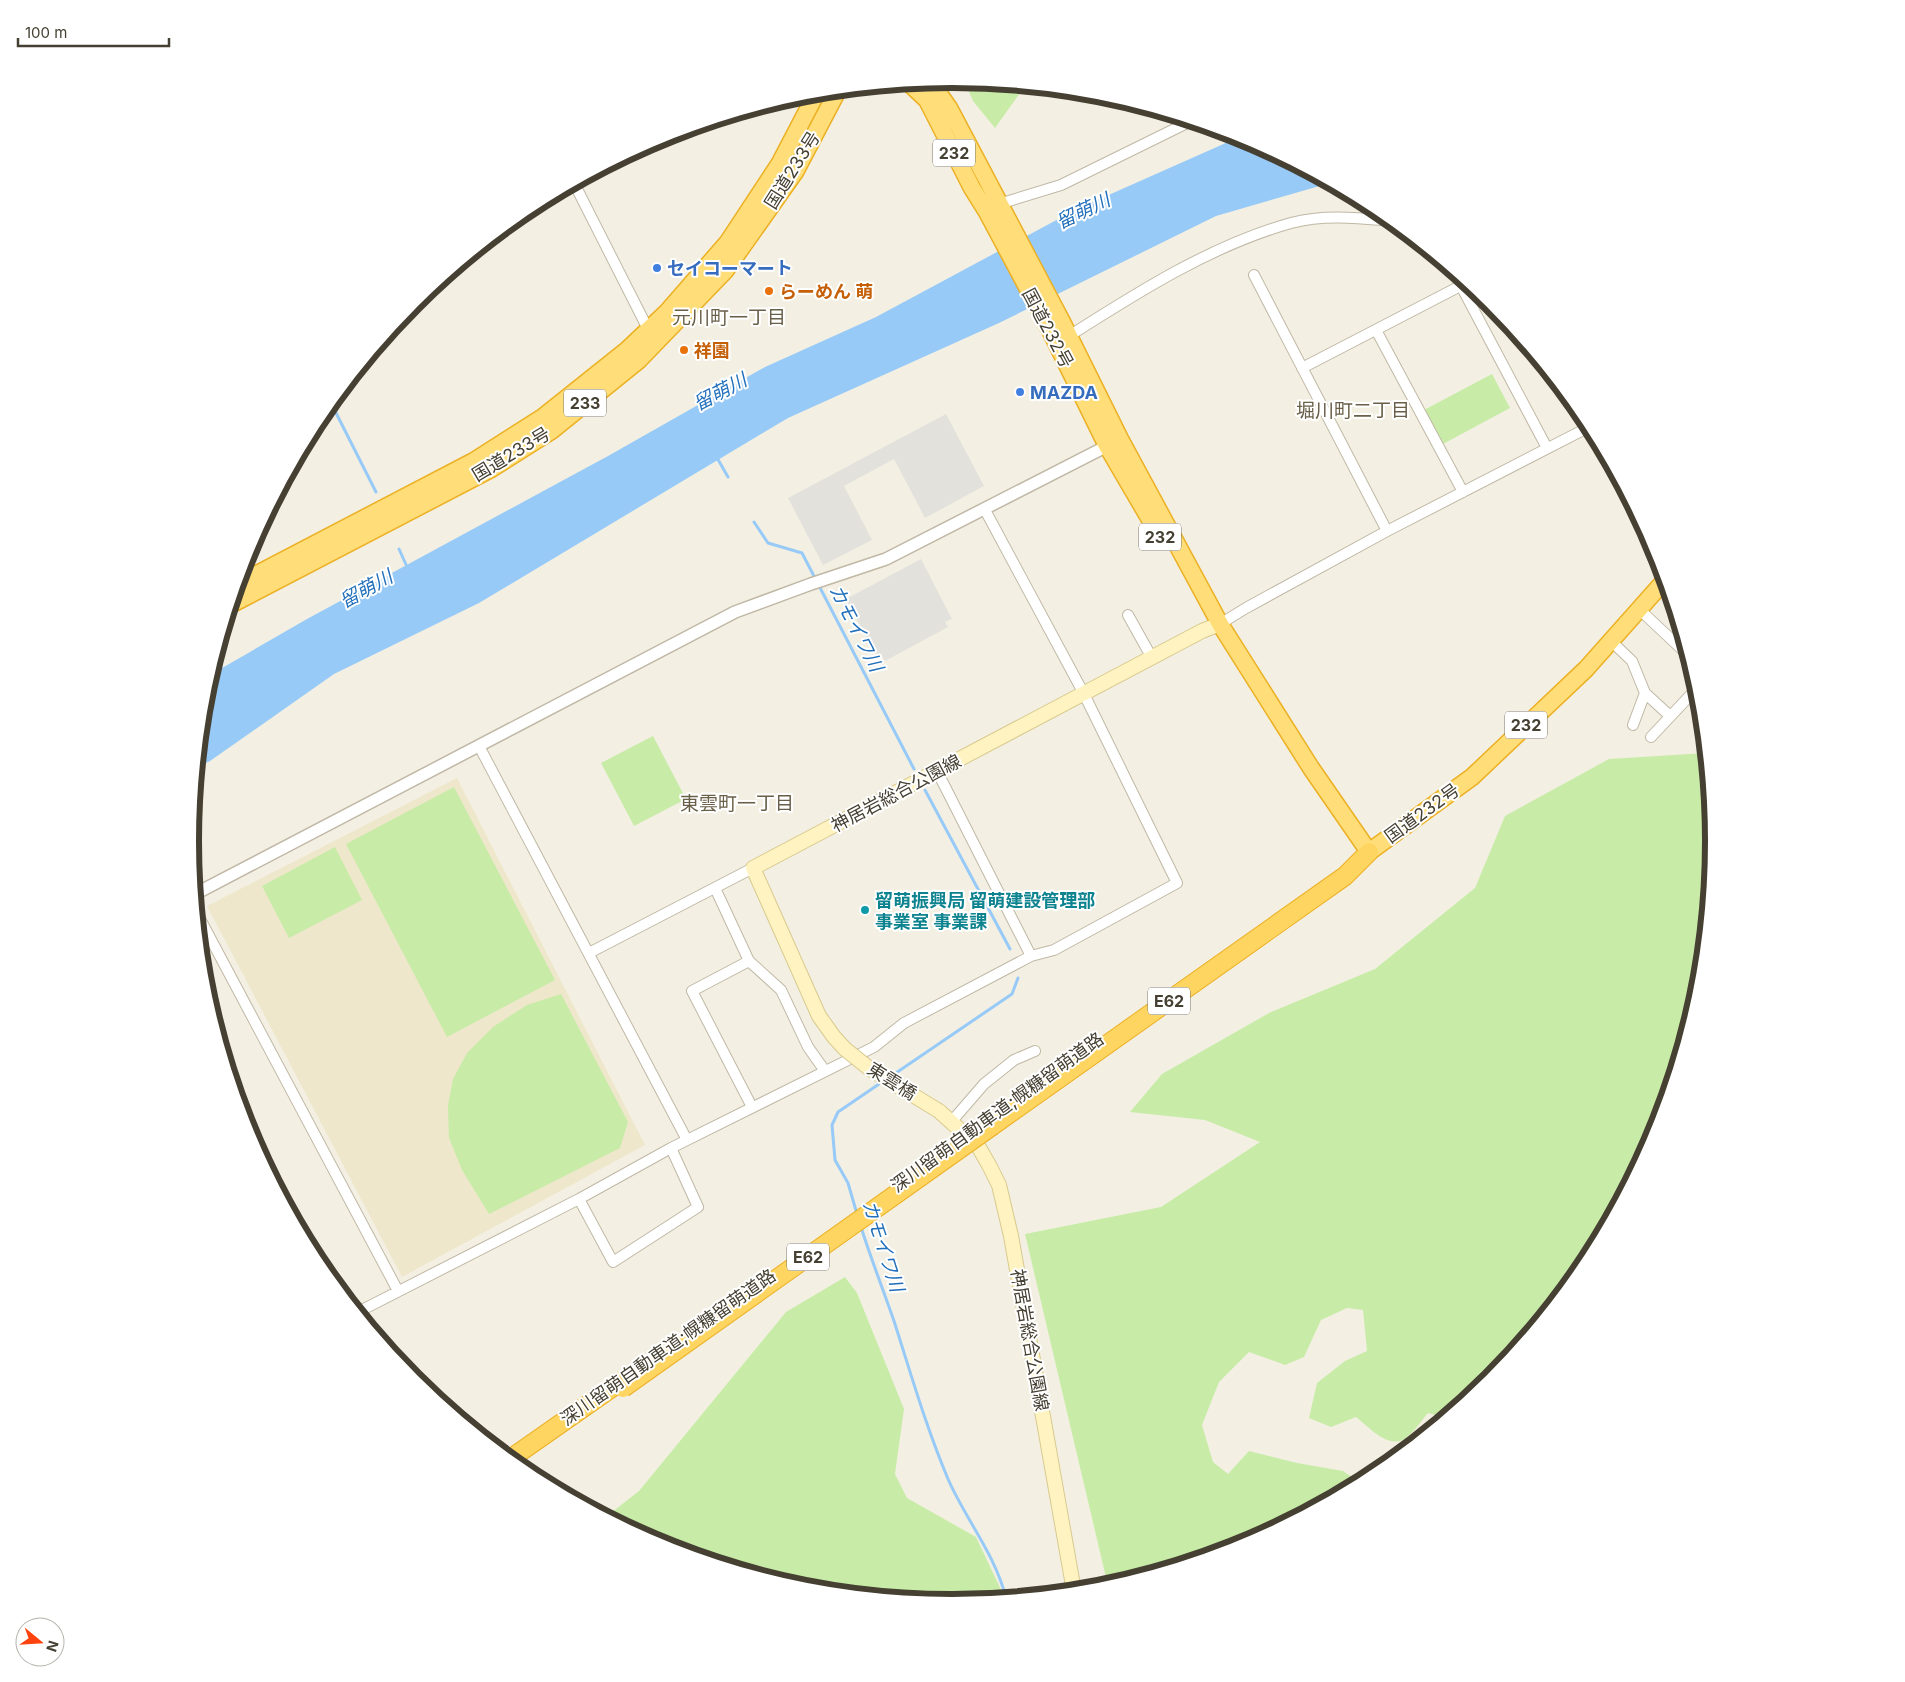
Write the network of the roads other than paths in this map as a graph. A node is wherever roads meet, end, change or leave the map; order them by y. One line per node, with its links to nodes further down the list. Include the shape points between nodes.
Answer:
1 (935, 88): 7 (highway, 国道232号 / 232, via 949,108)
2 (915, 89): 9 (highway, 国道232号 / 232, via 927,100)
3 (834, 97): 15 (highway, 国道233号 / 233, via 795,172 725,271)
4 (812, 101): 15 (highway, 国道233号 / 233, via 780,163 728,242)
5 (1186, 124): 7 (street, via 1061,185)
6 (576, 188): 15 (street)
7 (998, 204): 9 (highway, 国道232号 / 232)
8 (1379, 220): 13 (street, via 1337,217 1292,222 1236,243)
9 (1000, 223): 13 (highway, 国道232号 / 232)
10 (1254, 275): 16 (street)
11 (1461, 285): 14 (street)
12 (1468, 292): 19 (street)
13 (1060, 328): 18 (highway, 国道232号 / 232)
14 (1376, 330): 16 (street); 20 (street)
15 (652, 336): 23 (highway, 国道233号 / 233, via 627,350 543,417 474,461); 25 (highway, 国道233号 / 233, via 638,360 551,431 491,469)
16 (1302, 368): 22 (street)
17 (1584, 430): 19 (street)
18 (1113, 443): 21 (street); 28 (highway, 国道232号 / 232, via 1202,606)
19 (1547, 448): 20 (street)
20 (1463, 492): 22 (street)
21 (985, 510): 33 (street); 38 (street, via 886,559 735,612)
22 (1387, 531): 28 (street)
23 (246, 580)
24 (1661, 585): 26 (highway, 国道232号 / 232)
25 (239, 601)
26 (1639, 609): 29 (highway, 国道232号 / 232); 30 (street)
27 (1128, 615): 31 (street)
28 (1220, 624): 31 (main road, 神居岩総合公園線); 40 (highway, 国道232号 / 232)
29 (1611, 641): 34 (street, via 1632,661); 40 (highway, 国道232号 / 232, via 1586,669 1472,777)
30 (1681, 648)
31 (1152, 658): 33 (main road, 神居岩総合公園線)
32 (1692, 693): 35 (street)
33 (1084, 694): 39 (main road, 神居岩総合公園線); 46 (street, via 1177,883 1054,950)
34 (1646, 694): 35 (street); 36 (street)
35 (1670, 716): 37 (street)
36 (1633, 725)
37 (1651, 737)
38 (479, 746): 43 (street); 45 (street)
39 (937, 771): 41 (main road, 神居岩総合公園線); 46 (street)
40 (1369, 852): 58 (highway, 深川留萌自動車道;幌糠留萌道路 / E62)
41 (753, 868): 42 (street); 51 (main road, 東雲橋, bridge, via 819,1016 834,1037 870,1069)
42 (715, 888): 45 (street); 47 (street)
43 (201, 891)
44 (204, 926): 56 (street)
45 (589, 953): 53 (street)
46 (1031, 956): 49 (street, via 904,1023 874,1046)
47 (749, 961): 49 (street, via 781,990 808,1048); 50 (street, via 692,991)
48 (1035, 1051): 52 (street, via 1014,1060 984,1084)
49 (825, 1071): 50 (street)
50 (752, 1108): 53 (street)
51 (940, 1110): 52 (main road, 神居岩総合公園線)
52 (952, 1121): 61 (main road, 神居岩総合公園線, via 978,1146 999,1185 1011,1236)
53 (687, 1140): 54 (street)
54 (672, 1148): 55 (street); 55 (street, via 698,1207 613,1262)
55 (579, 1199): 56 (street)
56 (398, 1291): 57 (street)
57 (363, 1310)
58 (622, 1385): 59 (highway, 深川留萌自動車道;幌糠留萌道路 / E62); 60 (highway, 深川留萌自動車道;幌糠留萌道路 / E62)
59 (516, 1455)
60 (524, 1461)
61 (1073, 1584)

